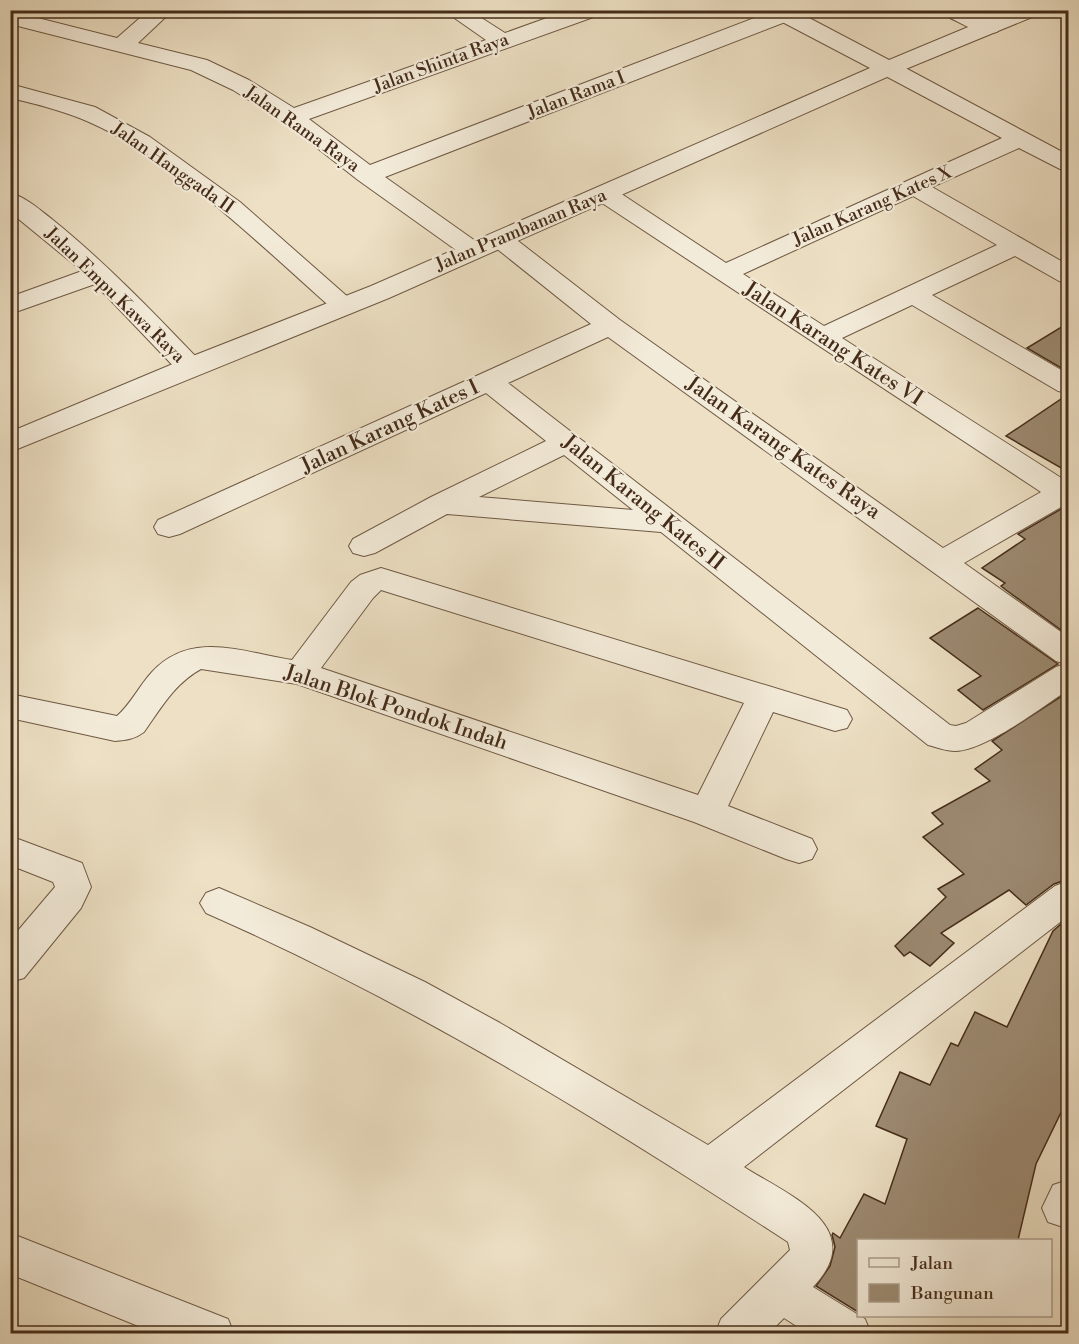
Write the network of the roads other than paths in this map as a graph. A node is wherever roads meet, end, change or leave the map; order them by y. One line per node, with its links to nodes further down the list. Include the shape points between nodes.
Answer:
1 (163, 10): 10 (street)
2 (453, 10): 9 (street)
3 (591, 10): 9 (street, Jalan Shinta Raya)
4 (952, 10): 8 (street)
5 (1029, 10): 8 (street, Jalan Prambanan Raya)
6 (781, 12): 11 (street); 16 (street, Jalan Rama I)
7 (12, 13): 10 (street, Jalan Rama Raya)
8 (989, 27): 11 (street, Jalan Prambanan Raya)
9 (502, 41): 13 (street, Jalan Shinta Raya)
10 (123, 44): 13 (street, Jalan Rama Raya, via 199,65 242,85)
11 (888, 68): 14 (street); 18 (street, Jalan Prambanan Raya)
12 (10, 91): 27 (street, Jalan Hanggada II, via 109,122 156,151 211,191)
13 (292, 117): 16 (street, Jalan Rama Raya)
14 (1021, 138): 15 (street); 17 (street, Jalan Karang Kates X)
15 (1068, 164)
16 (367, 175): 22 (street, Jalan Rama Raya)
17 (914, 187): 21 (street); 23 (street, Jalan Karang Kates X)
18 (605, 194): 20 (street, Jalan Prambanan Raya); 23 (street, Jalan Karang Kates VI)
19 (10, 200): 24 (street, Jalan Empu Kawa Raya)
20 (500, 239): 22 (street, Jalan Prambanan Raya); 29 (street, Jalan Karang Kates Raya)
21 (1015, 246): 25 (street); 26 (street)
22 (472, 250): 27 (street, Jalan Prambanan Raya)
23 (724, 273): 30 (street, Jalan Karang Kates VI)
24 (99, 274): 28 (street); 31 (street, Jalan Empu Kawa Raya)
25 (1068, 275)
26 (912, 294): 30 (street); 33 (street)
27 (344, 305): 31 (street, Jalan Prambanan Raya)
28 (10, 306)
29 (610, 326): 32 (street, Jalan Karang Kates I); 41 (street, Jalan Karang Kates Raya)
30 (822, 337): 36 (street, Jalan Karang Kates VI)
31 (190, 368): 35 (street, Jalan Prambanan Raya)
32 (488, 381): 34 (street, Jalan Karang Kates II); 39 (street, Jalan Karang Kates I)
33 (1068, 385)
34 (568, 442): 37 (street); 38 (street, Jalan Karang Kates II)
35 (10, 443)
36 (1066, 491): 41 (street)
37 (442, 504): 38 (street); 40 (street)
38 (668, 523): 44 (street, Jalan Karang Kates II, via 940,736 967,738)
39 (169, 527)
40 (364, 546)
41 (943, 562): 42 (street, Jalan Karang Kates Raya)
42 (1068, 653)
43 (300, 673): 45 (street, via 362,590 381,579); 46 (street, Jalan Blok Pondok Indah, via 190,658 178,665 126,728 115,729); 48 (street, Jalan Blok Pondok Indah)
44 (1068, 675)
45 (764, 697): 47 (street); 48 (street)
46 (10, 706)
47 (835, 719)
48 (707, 812): 49 (street, Jalan Blok Pondok Indah)
49 (799, 849)
50 (10, 850): 53 (street, via 69,873 73,886 68,898)
51 (1068, 896): 54 (street)
52 (219, 903): 54 (street, via 384,979)
53 (10, 967)
54 (710, 1168): 56 (street, via 808,1233 811,1259)
55 (10, 1253): 57 (street)
56 (780, 1291): 58 (street); 59 (street)
57 (212, 1334)
58 (737, 1334)
59 (849, 1334)

